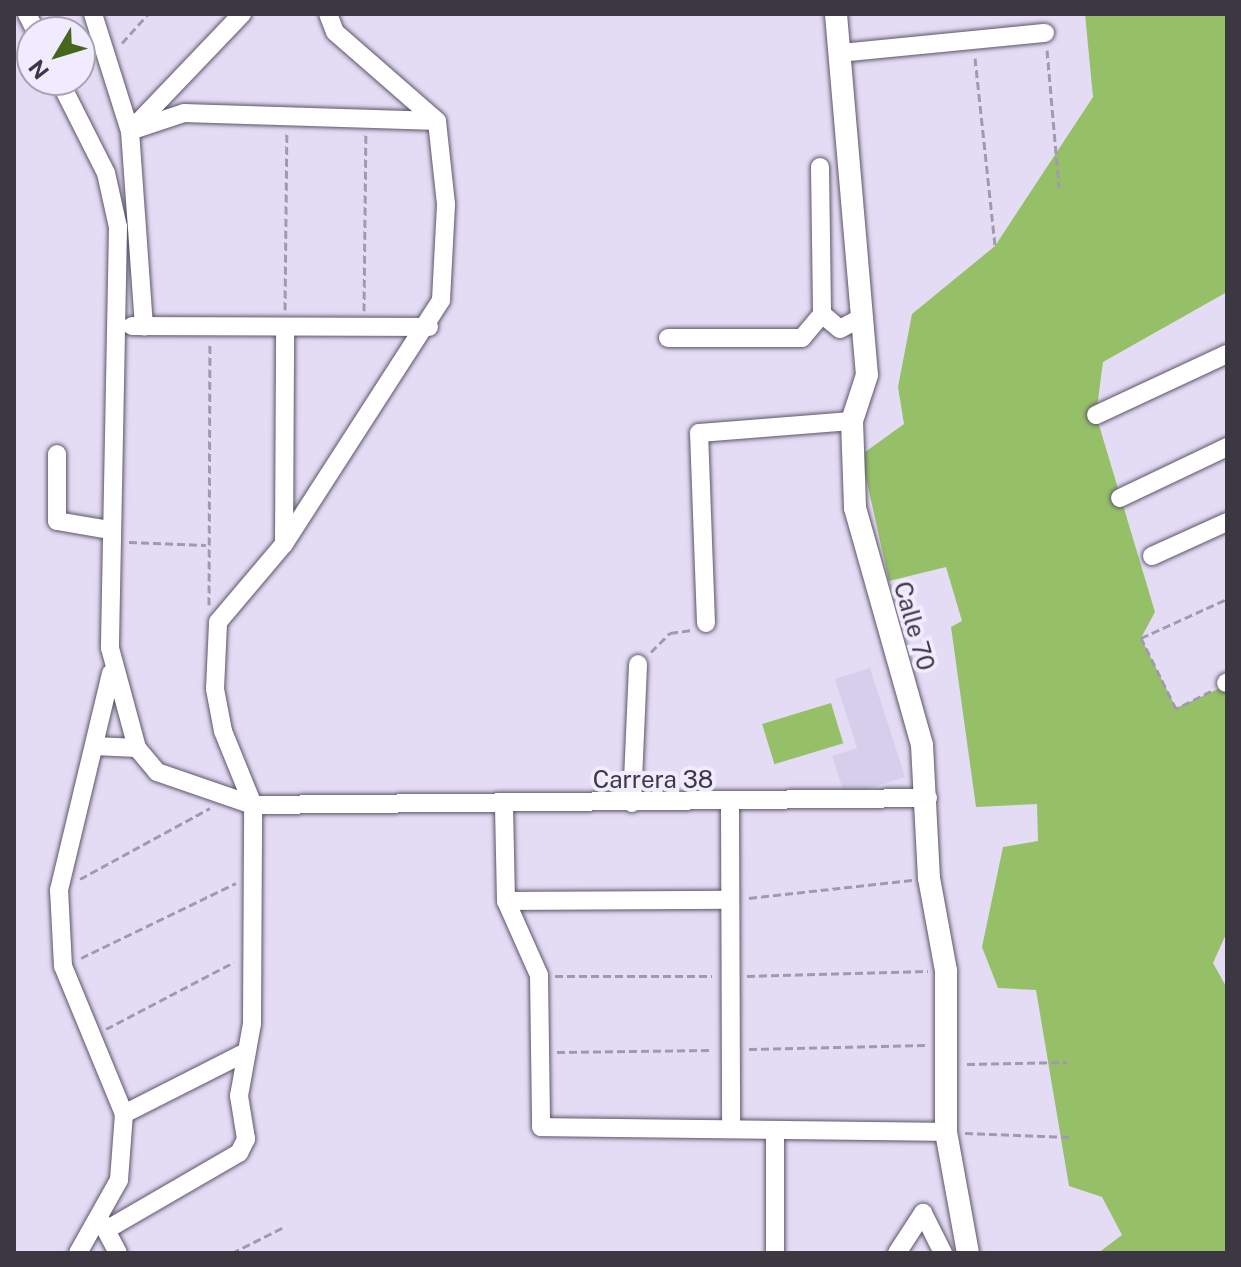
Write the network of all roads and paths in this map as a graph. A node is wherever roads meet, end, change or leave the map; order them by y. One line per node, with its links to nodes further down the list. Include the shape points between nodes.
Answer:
1 (93, 14): 9 (street)
2 (148, 14): 9 (path)
3 (242, 14): 14 (street)
4 (328, 14): 13 (street, via 335,32)
5 (836, 14): 8 (main road, Calle 70)
6 (1045, 33): 7 (street); 16 (path)
7 (973, 37): 8 (street); 17 (path)
8 (840, 53): 19 (main road, Calle 70)
9 (109, 58): 14 (street)
10 (67, 96): 20 (street, via 106,173 118,227)
11 (287, 117): 12 (street); 14 (street, via 184,113); 24 (path)
12 (366, 119): 13 (street); 23 (path)
13 (437, 121): 25 (street, via 446,204 441,300)
14 (130, 131): 21 (street)
15 (820, 167): 18 (street)
16 (1059, 187)
17 (995, 246)
18 (822, 314): 19 (street, via 840,329); 26 (street, via 802,338)
19 (863, 317): 29 (main road, Calle 70, via 867,375)
20 (118, 326): 21 (street); 34 (street)
21 (144, 326): 22 (street)
22 (210, 326): 24 (street); 36 (path)
23 (364, 326): 24 (street); 25 (street)
24 (285, 327): 35 (street)
25 (429, 327): 35 (street)
26 (668, 338)
27 (1227, 354): 28 (street)
28 (1096, 415)
29 (852, 421): 40 (street, via 699,433); 46 (main road, Calle 70, via 855,508 922,745)
30 (1227, 447): 32 (street)
31 (57, 454): 34 (street, via 57,521)
32 (1120, 498)
33 (1227, 522): 37 (street)
34 (110, 535): 36 (path); 42 (street)
35 (284, 544): 39 (street)
36 (206, 545): 39 (path, via 204,597)
37 (1152, 556)
38 (1227, 599): 43 (path, via 1141,638 1176,709)
39 (218, 622): 50 (street, via 217,703)
40 (706, 623): 41 (path, via 670,633)
41 (638, 664): 48 (street)
42 (112, 670): 44 (street); 45 (street)
43 (1227, 682)
44 (94, 746): 45 (street); 54 (street)
45 (137, 748): 47 (street, Carrera 38, via 157,772)
46 (928, 798): 49 (street, Carrera 38); 53 (main road, Calle 70)
47 (226, 799): 50 (street, Carrera 38); 54 (path)
48 (632, 803): 49 (street, Carrera 38); 51 (street, Carrera 38)
49 (730, 804): 55 (street)
50 (253, 805): 51 (street, Carrera 38); 52 (street)
51 (504, 806): 56 (street)
52 (251, 876): 57 (street); 58 (path)
53 (929, 878): 55 (path); 62 (main road, Calle 70, via 946,971)
54 (59, 890): 58 (street)
55 (729, 900): 56 (street); 64 (street)
56 (506, 901): 64 (street, via 539,975 541,1127)
57 (250, 954): 59 (path); 60 (street, via 252,1024)
58 (63, 966): 59 (street)
59 (96, 1035): 63 (street)
60 (244, 1053): 63 (street); 68 (street, via 239,1096 246,1139 239,1153)
61 (1067, 1062): 62 (path)
62 (946, 1065): 66 (main road, Calle 70)
63 (124, 1114): 68 (street, via 119,1180)
64 (731, 1128): 65 (street)
65 (775, 1130): 66 (street); 73 (street)
66 (946, 1132): 67 (path); 76 (main road, Calle 70)
67 (1069, 1137)
68 (103, 1226): 70 (street); 71 (street)
69 (284, 1227): 72 (path)
70 (78, 1253)
71 (118, 1253)
72 (232, 1253)
73 (775, 1253)
74 (897, 1253): 75 (street, via 923,1213)
75 (943, 1253)
76 (968, 1253)

